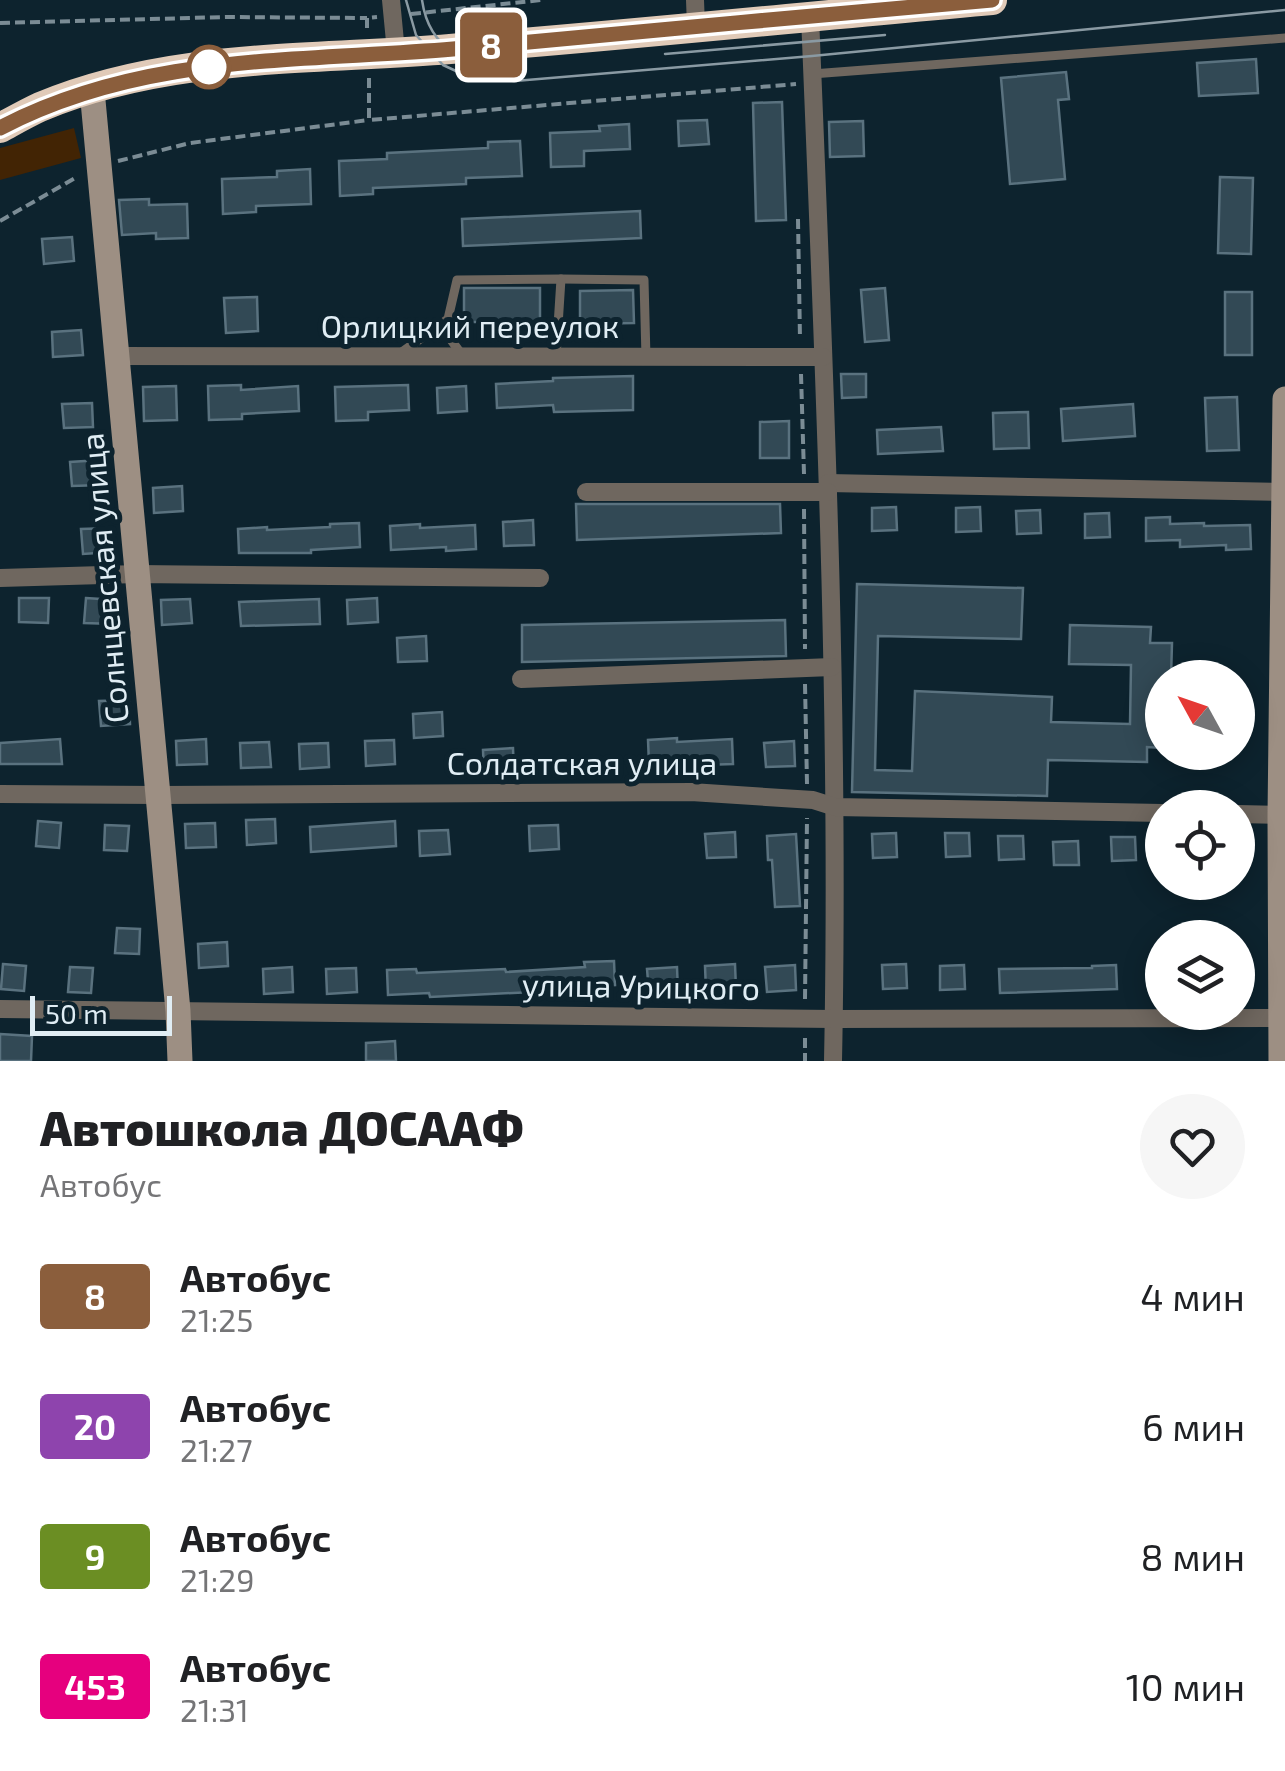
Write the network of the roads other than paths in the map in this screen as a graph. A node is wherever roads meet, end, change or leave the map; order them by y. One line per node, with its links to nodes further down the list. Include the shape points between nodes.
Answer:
1 (992, 0): 2 (highway)
2 (977, 1): 5 (highway)
3 (392, 8): 7 (street)
4 (696, 13): 5 (highway); 7 (highway)
5 (810, 16): 8 (street)
6 (1285, 38): 8 (lane)
7 (382, 53): 9 (highway, via 200,68)
8 (812, 78): 15 (street)
9 (92, 90): 10 (highway); 13 (street, Солнцевская улица)
10 (0, 128)
11 (561, 279): 12 (lane, via 457,280); 17 (lane); 18 (lane, via 644,280)
12 (448, 319): 14 (lane); 16 (lane, via 449,337)
13 (117, 356): 14 (street, Орлицкий переулок); 23 (street, Солнцевская улица)
14 (396, 357): 16 (street, Орлицкий переулок)
15 (823, 357): 18 (street, Орлицкий переулок); 20 (street)
16 (463, 358): 17 (street, Орлицкий переулок)
17 (556, 358): 18 (street, Орлицкий переулок)
18 (646, 358)
19 (1285, 399): 22 (street)
20 (828, 487): 21 (street); 22 (street); 26 (street)
21 (586, 492)
22 (1284, 492): 33 (street)
23 (138, 574): 24 (street); 25 (street); 29 (street, Солнцевская улица)
24 (0, 578)
25 (540, 578)
26 (832, 668): 27 (street); 30 (street)
27 (521, 679)
28 (0, 794): 29 (street, Солдатская улица)
29 (158, 796): 30 (street, Солдатская улица, via 691,792); 35 (street, Солнцевская улица)
30 (835, 806): 31 (street, Солдатская улица); 37 (street)
31 (1145, 813)
32 (1255, 814): 33 (street)
33 (1282, 815): 36 (street)
34 (0, 1009): 35 (street, улица Урицкого)
35 (178, 1011): 37 (street, улица Урицкого); 38 (street, Солнцевская улица)
36 (1282, 1018): 37 (street, улица Урицкого); 40 (street)
37 (834, 1019): 39 (street)
38 (180, 1061)
39 (833, 1061)
40 (1281, 1061)

